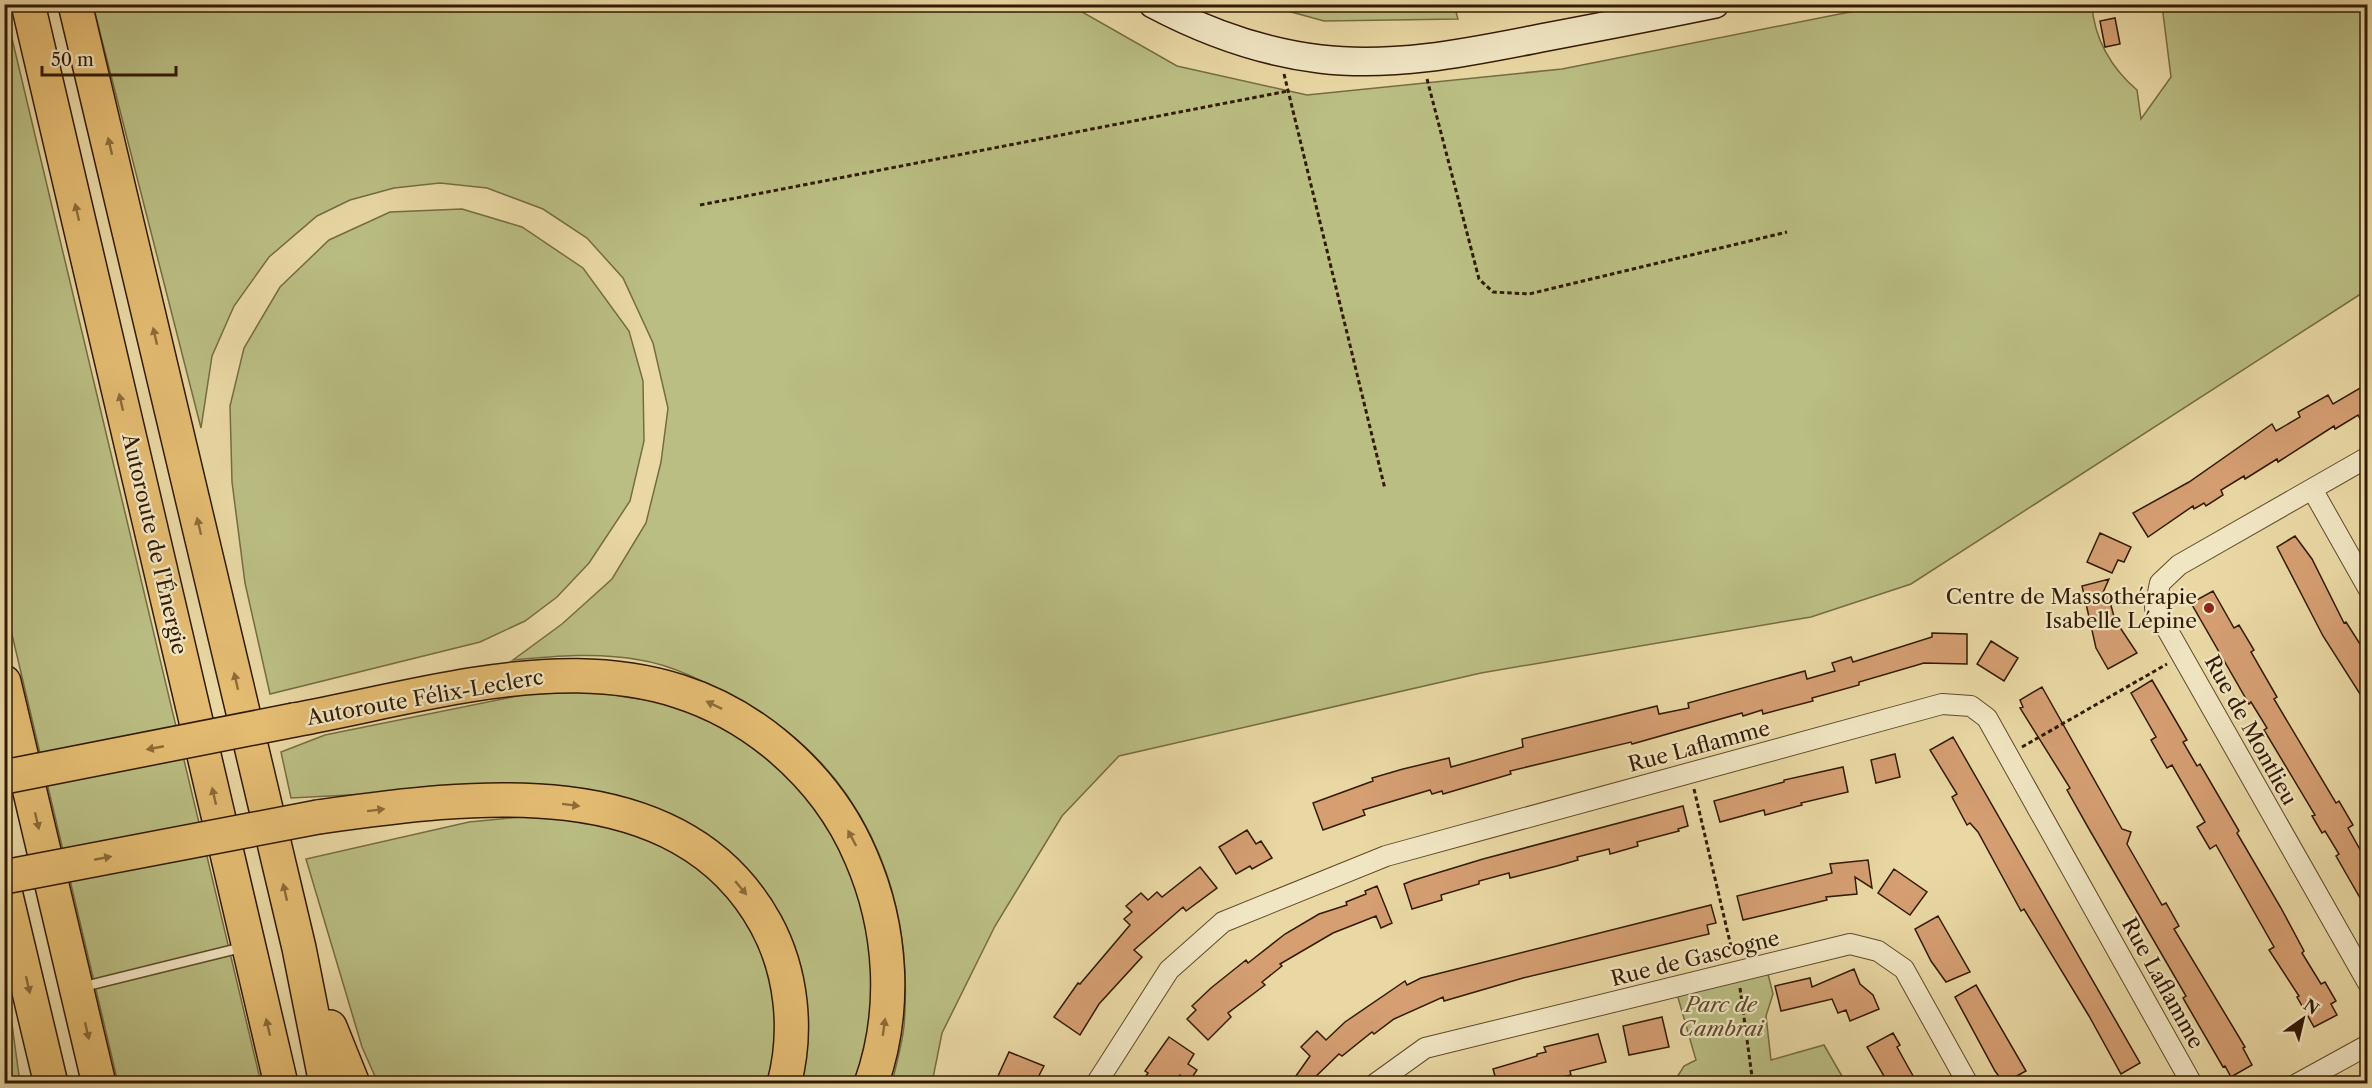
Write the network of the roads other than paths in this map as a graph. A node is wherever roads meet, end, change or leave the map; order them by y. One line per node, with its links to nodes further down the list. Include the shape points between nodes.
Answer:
1 (28, 4): 12 (highway, Autoroute de l'Énergie, one-way to 1)
2 (75, 4): 13 (highway, one-way to 2)
3 (1153, 4): 4 (main road, via 1187,22 1244,42 1320,59 1384,61 1468,52)
4 (1715, 4)
5 (2367, 457): 6 (street, Rue de Montlieu)
6 (2312, 489): 7 (street); 14 (street, Rue de Montlieu, via 2179,565 2160,583 2156,608)
7 (2367, 588)
8 (4, 682): 15 (highway, one-way to 15)
9 (4, 777): 23 (highway, Autoroute Félix-Leclerc, one-way to 9, bridge, via 888,989 885,942 867,870 845,824 818,786 784,752 746,723 703,700 658,684 566,674 488,682)
10 (4, 877): 22 (highway, one-way to 22, bridge, via 318,818 443,803 533,801 620,814 660,826 687,840 716,861 761,915 786,976 791,1009)
11 (4, 887): 17 (highway, one-way to 17)
12 (249, 946): 15 (lane); 19 (highway, Autoroute de l'Énergie, one-way to 12)
13 (299, 948): 20 (highway); 21 (highway)
14 (2367, 983)
15 (77, 988): 18 (highway, one-way to 18)
16 (2367, 1045): 28 (street)
17 (51, 1083)
18 (99, 1083)
19 (281, 1083)
20 (326, 1083)
21 (352, 1083)
22 (784, 1083)
23 (871, 1083)
24 (1096, 1083): 27 (street, Rue Laflamme, via 1169,970 1223,922 1386,856 1942,704 1971,706 1987,718)
25 (1375, 1083): 26 (street, Rue de Gascogne, via 1425,1048 1850,944 1878,951 1904,969)
26 (1968, 1083)
27 (2192, 1083)
28 (2297, 1083)

